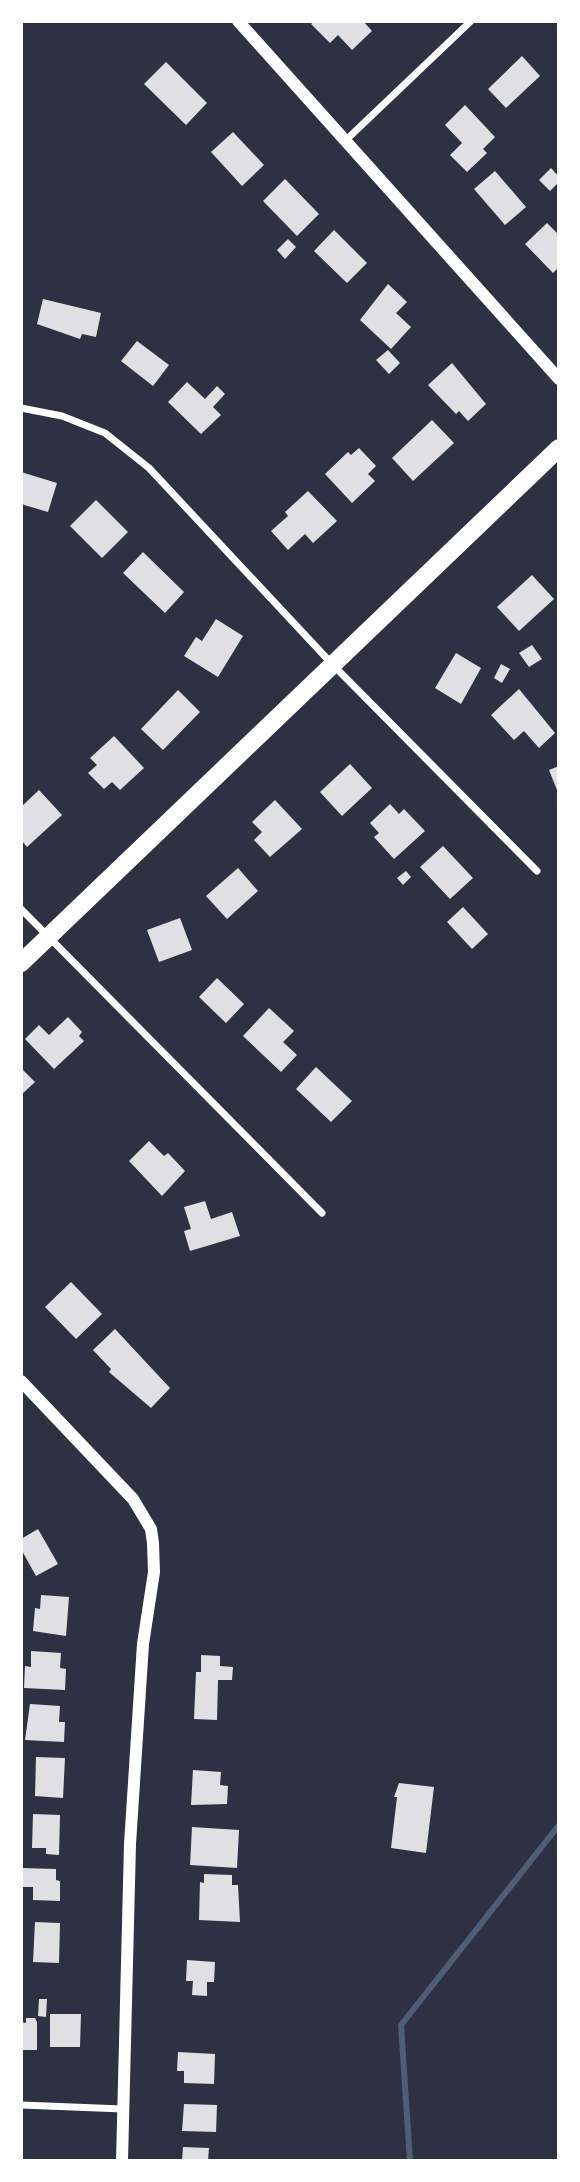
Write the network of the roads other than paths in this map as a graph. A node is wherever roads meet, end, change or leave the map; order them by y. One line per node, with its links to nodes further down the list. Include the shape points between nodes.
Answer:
1 (238, 21): 3 (street)
2 (471, 21): 3 (street)
3 (345, 141): 4 (street)
4 (559, 379)
5 (21, 408): 7 (street, via 86,424 118,442 149,468)
6 (559, 448): 7 (highway)
7 (333, 665): 8 (street); 10 (highway)
8 (537, 871)
9 (21, 909): 10 (street)
10 (48, 936): 11 (highway); 12 (street)
11 (21, 963)
12 (322, 1213)
13 (21, 1381): 15 (street, via 117,1481 151,1529 155,1558 143,1644 130,1844)
14 (21, 2105): 15 (street)
15 (122, 2109): 16 (street)
16 (121, 2161)

